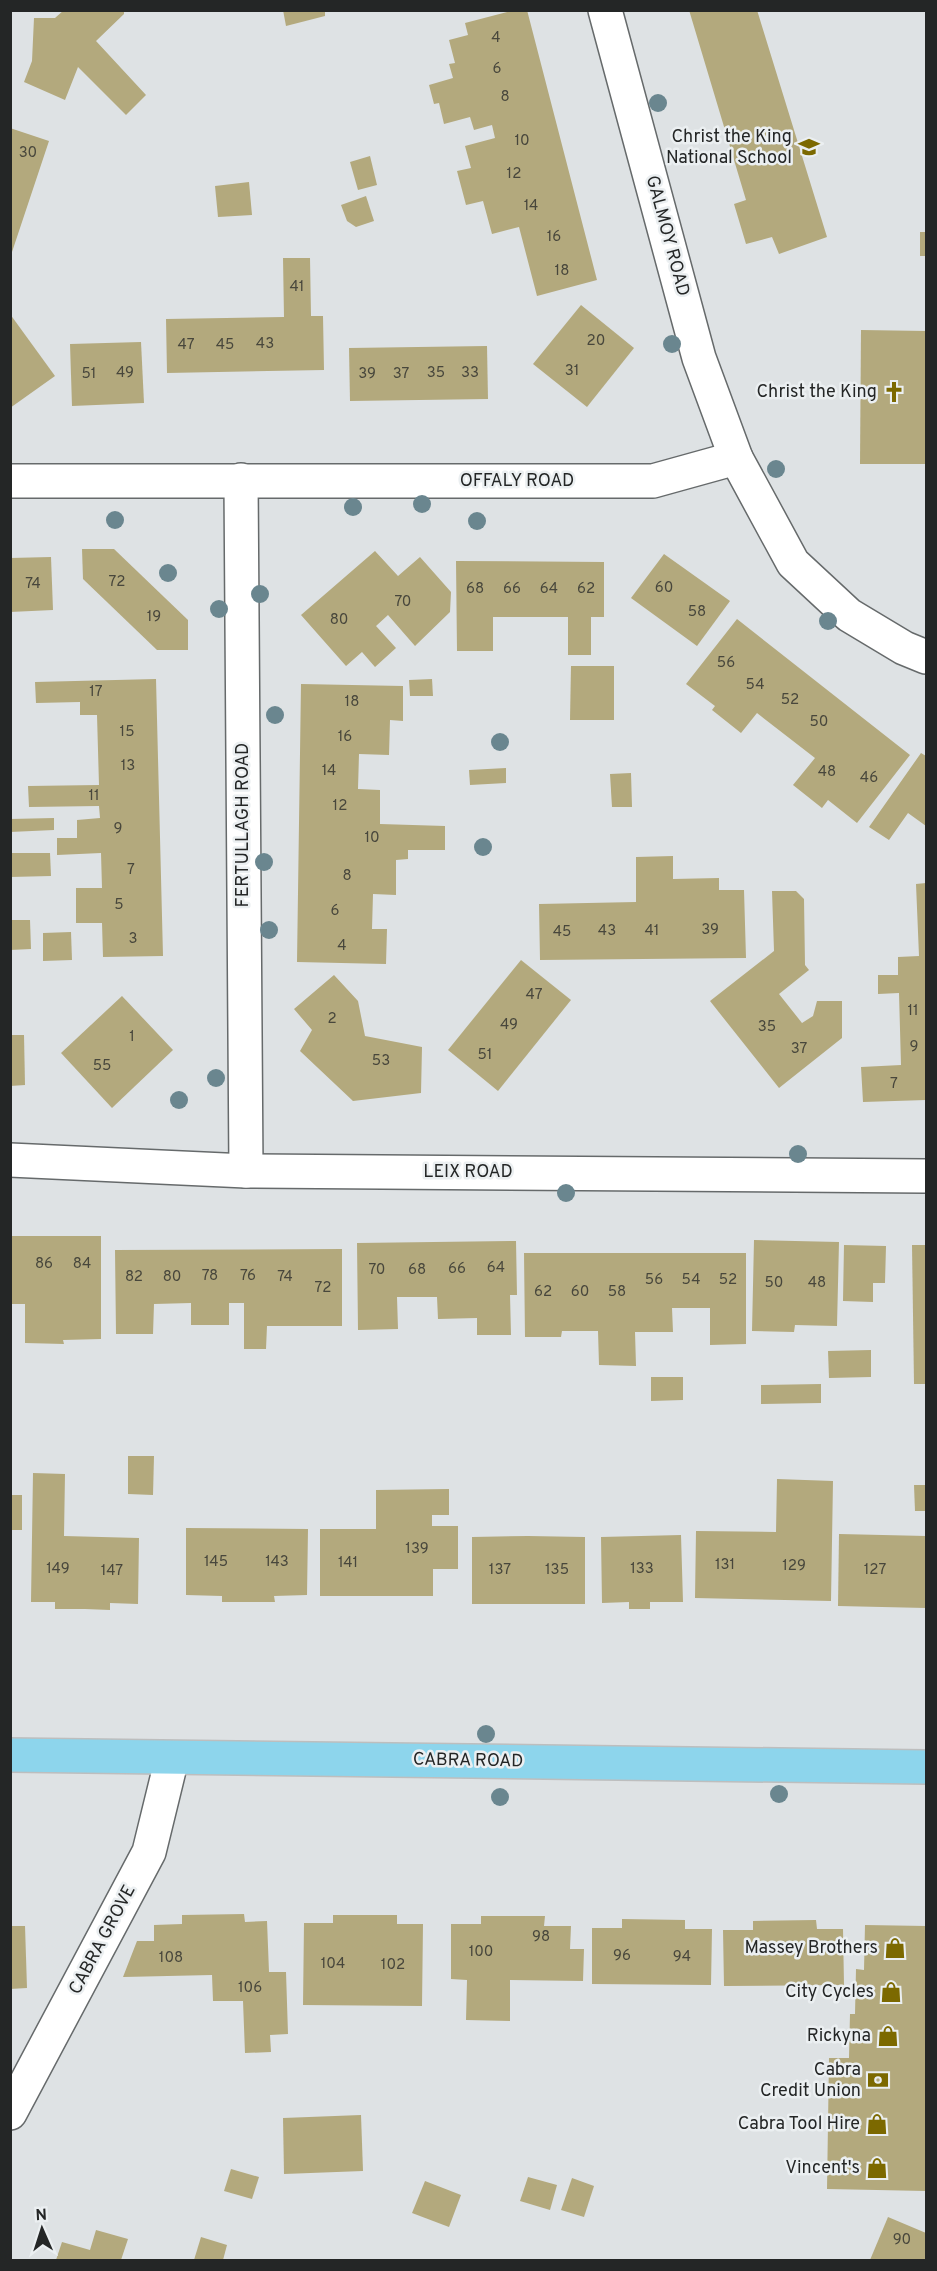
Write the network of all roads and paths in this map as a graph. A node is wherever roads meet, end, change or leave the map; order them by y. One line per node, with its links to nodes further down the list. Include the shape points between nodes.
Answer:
1 (605, 10): 2 (street, GALMOY ROAD, via 699,358)
2 (736, 458): 3 (street, OFFALY ROAD, via 653,481); 5 (street, via 793,563 849,615)
3 (241, 480): 4 (street, OFFALY ROAD); 7 (street, FERTULLAGH ROAD)
4 (10, 481)
5 (927, 657)
6 (10, 1160): 7 (street, LEIX ROAD)
7 (246, 1171): 8 (street, LEIX ROAD)
8 (927, 1176)
9 (10, 1755): 10 (main road, CABRA ROAD)
10 (172, 1758): 11 (main road, CABRA ROAD); 12 (street, CABRA GROVE, via 149,1852)
11 (927, 1767)
12 (10, 2113)

